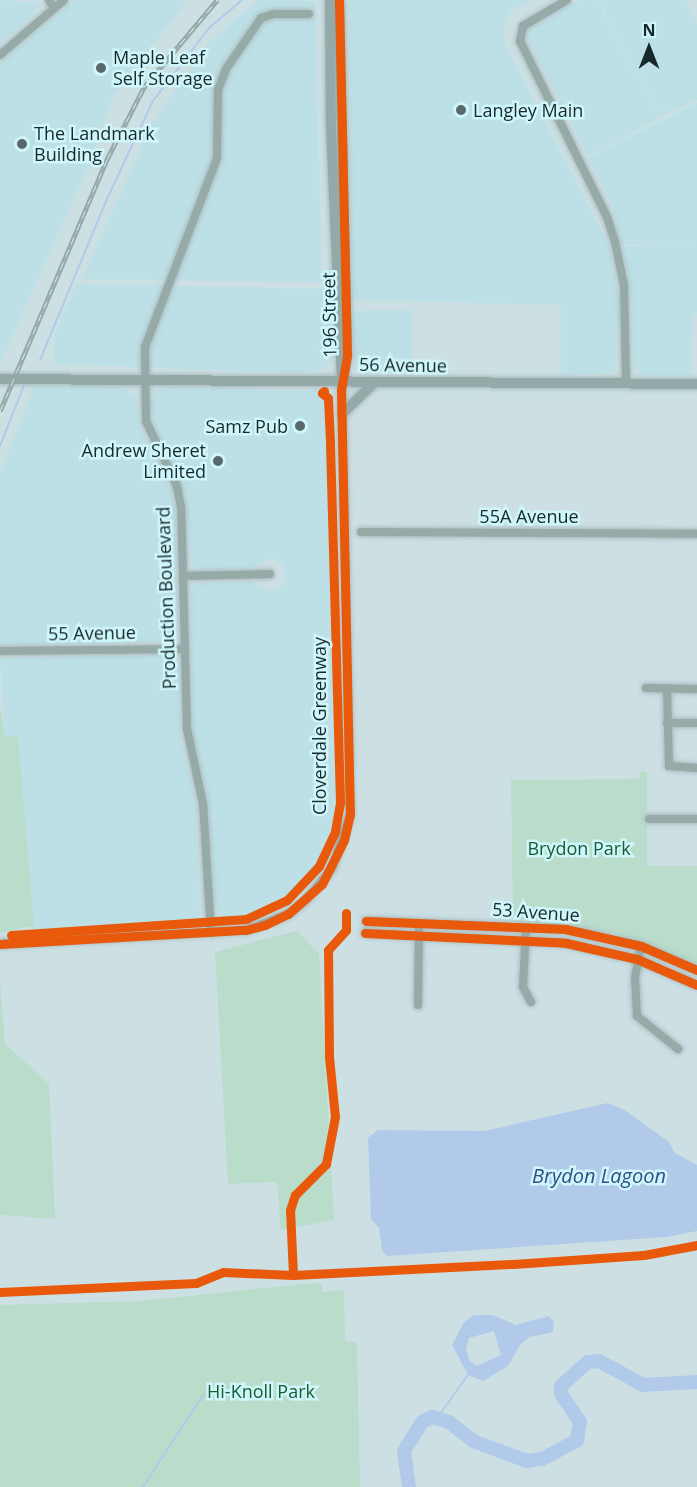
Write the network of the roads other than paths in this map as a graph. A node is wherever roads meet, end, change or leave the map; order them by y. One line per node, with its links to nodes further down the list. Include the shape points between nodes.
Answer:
1 (64, 0): 5 (street)
2 (330, 0): 10 (main road, 196 Street, via 331,128)
3 (339, 0): 10 (main road, 196 Street, via 347,355)
4 (567, 0): 12 (street, via 523,26 520,41 607,217 615,242 624,285)
5 (51, 4): 7 (street)
6 (309, 14): 9 (street, Production Boulevard, via 261,18 226,69 218,90 217,158 145,347)
7 (0, 55)
8 (0, 379): 9 (main road, 56 Avenue)
9 (144, 380): 10 (main road, 56 Avenue); 18 (street, Production Boulevard, via 147,421 180,497)
10 (342, 381): 11 (main road, 56 Avenue); 14 (street, 196 Street)
11 (375, 382): 12 (main road, 56 Avenue); 14 (main road)
12 (626, 384): 13 (main road, 56 Avenue)
13 (697, 384)
14 (342, 414): 32 (street, 196 Street, via 347,827 336,860 322,884 288,914 265,925)
15 (361, 532): 16 (street, 55A Avenue)
16 (697, 534)
17 (270, 574): 18 (street)
18 (185, 576): 19 (street, Production Boulevard)
19 (185, 649): 20 (street, 55 Avenue); 32 (street, Production Boulevard, via 187,729 203,804)
20 (0, 651)
21 (646, 688): 22 (street)
22 (667, 689): 23 (street); 24 (street)
23 (697, 689)
24 (667, 723): 25 (street); 26 (street, via 669,766)
25 (697, 723)
26 (697, 768)
27 (649, 819): 28 (street)
28 (697, 819)
29 (366, 921): 30 (street, 53 Avenue)
30 (414, 923): 31 (street, 53 Avenue); 34 (street)
31 (526, 927): 35 (street); 37 (street, 53 Avenue, via 604,935)
32 (211, 933): 36 (street, 196 Street)
33 (365, 933): 34 (street, 53 Avenue)
34 (418, 935): 35 (street, 53 Avenue); 42 (street)
35 (525, 939): 38 (street, 53 Avenue, via 593,947); 41 (street, via 523,987)
36 (0, 944)
37 (641, 946): 38 (street); 39 (street, 53 Avenue)
38 (637, 959): 40 (street, 53 Avenue); 43 (street, via 637,1016)
39 (697, 970)
40 (697, 985)
41 (531, 1002)
42 (418, 1005)
43 (678, 1049)

